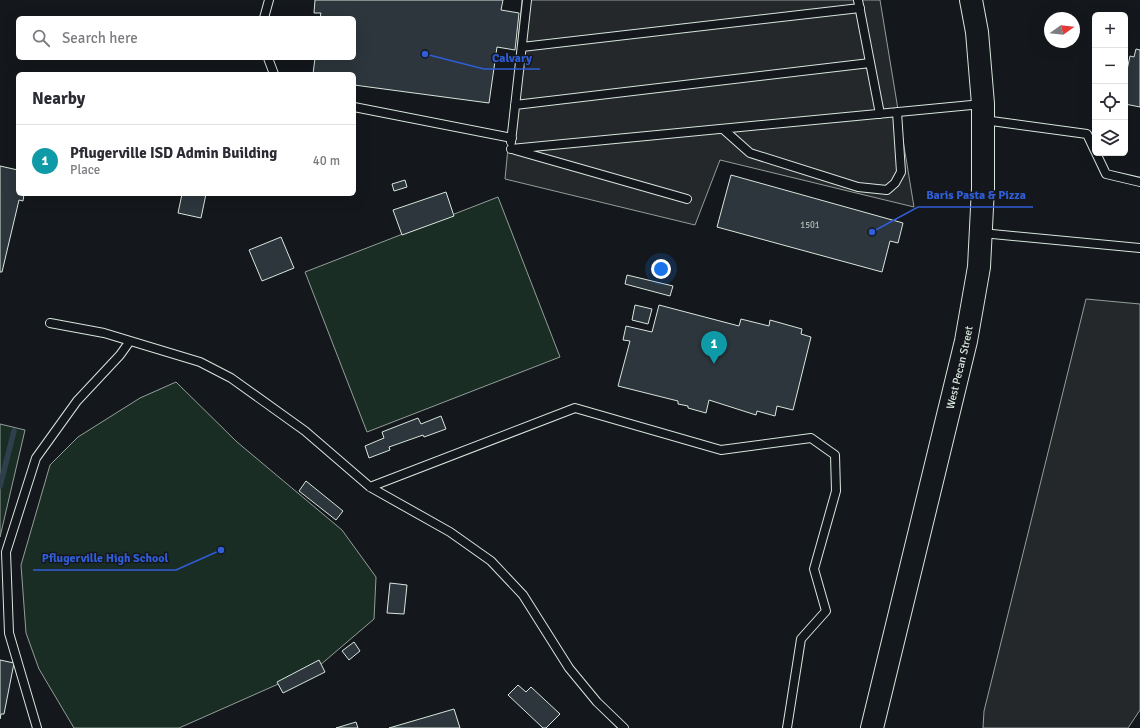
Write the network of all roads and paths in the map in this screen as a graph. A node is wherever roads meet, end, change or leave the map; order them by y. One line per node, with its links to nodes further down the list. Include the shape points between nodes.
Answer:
1 (269, 0): 5 (lane)
2 (527, 0): 6 (lane)
3 (971, 0): 13 (main road, West Pecan Street, via 977,32)
4 (859, 4): 6 (lane); 8 (lane)
5 (265, 16)
6 (522, 47): 10 (lane)
7 (269, 60): 9 (lane)
8 (870, 63): 10 (lane); 14 (lane)
9 (273, 72)
10 (516, 105): 16 (lane)
11 (356, 107): 16 (lane)
12 (897, 112): 13 (lane); 14 (lane); 15 (lane, via 901,172 895,183 887,190 858,187 750,153)
13 (983, 112): 17 (lane, via 1087,134); 22 (main road, West Pecan Street)
14 (880, 114): 15 (lane)
15 (723, 129): 18 (lane)
16 (512, 138): 18 (lane)
17 (1092, 145)
18 (511, 149): 21 (lane)
19 (1097, 156): 20 (lane, via 1106,174)
20 (1140, 182)
21 (687, 199)
22 (981, 232): 23 (lane); 30 (main road, West Pecan Street, via 979,267 966,341)
23 (1140, 248)
24 (50, 323): 25 (lane, via 104,333)
25 (130, 341): 26 (lane, via 200,362 231,378 305,431); 27 (lane, via 77,401 36,458 6,552 9,633)
26 (370, 487): 28 (lane, via 450,532 491,561 523,595 576,677); 29 (lane, via 575,408 721,450 811,438 835,455 836,491 814,569 826,611 801,639)
27 (37, 728)
28 (624, 728)
29 (787, 728)
30 (872, 728)

